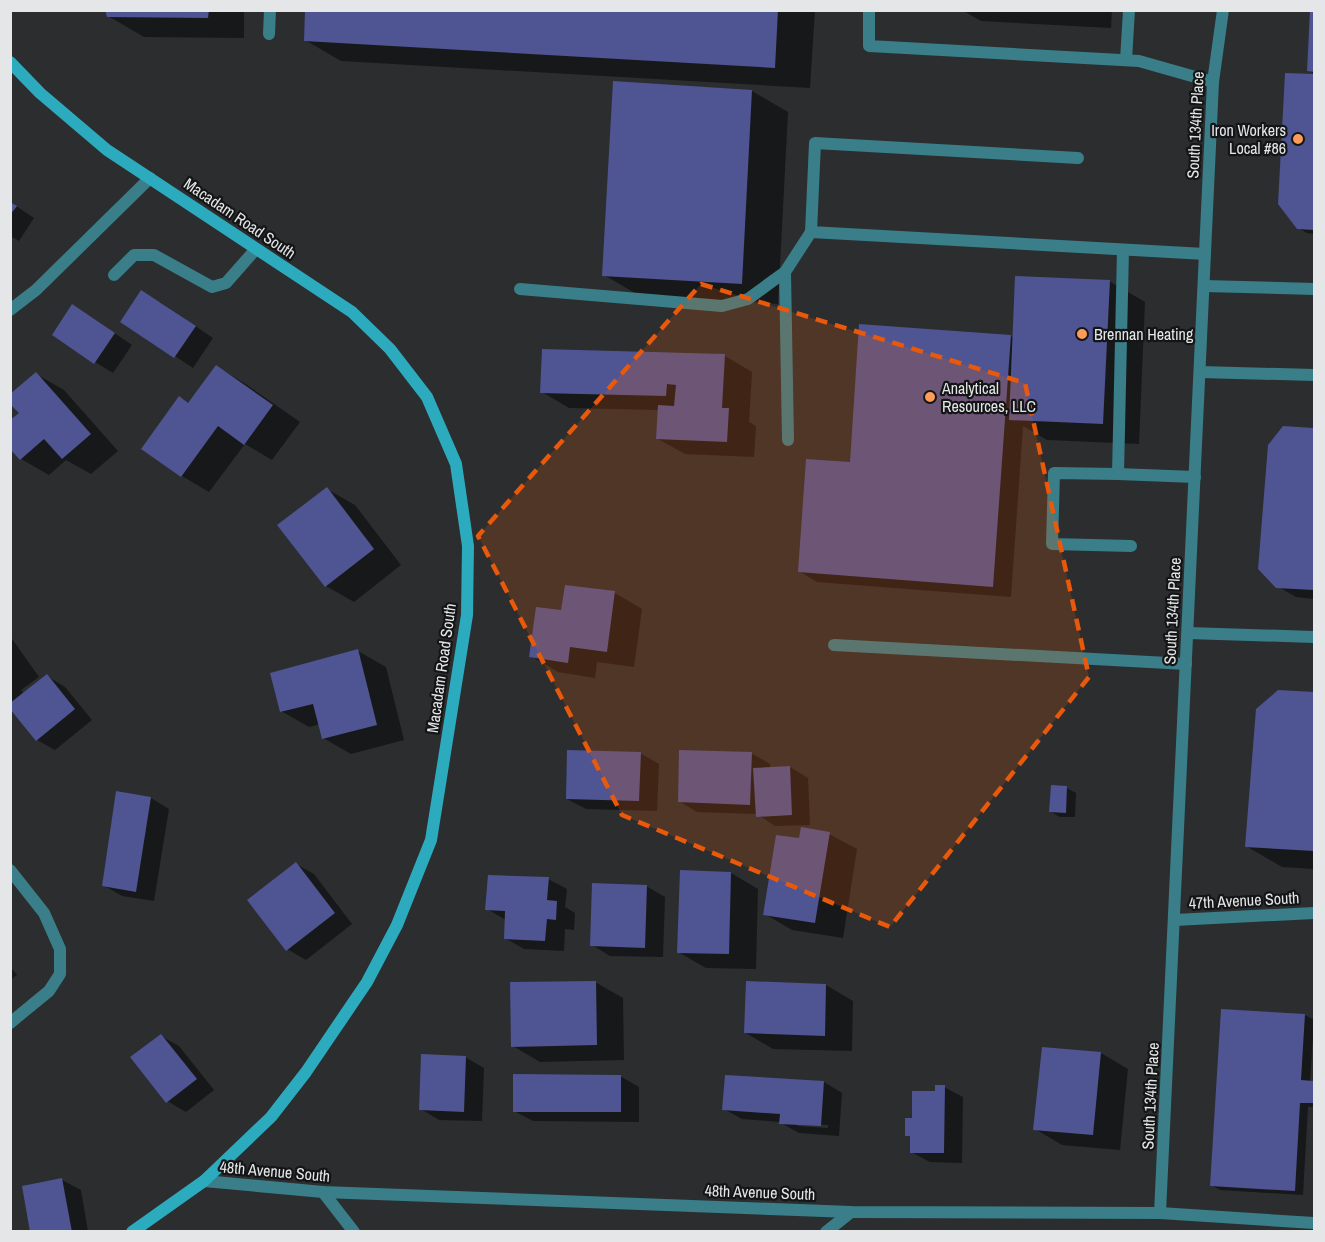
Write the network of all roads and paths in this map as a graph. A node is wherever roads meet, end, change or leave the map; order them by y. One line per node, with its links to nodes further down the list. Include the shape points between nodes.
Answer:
1 (270, 10): 5 (street)
2 (869, 10): 6 (street, via 869,46)
3 (1130, 10): 6 (street)
4 (1223, 10): 8 (street, South 134th Place)
5 (269, 34)
6 (1126, 60): 8 (street)
7 (10, 62): 10 (street, Macadam Road South, via 107,150)
8 (1213, 82): 14 (street, South 134th Place)
9 (1078, 158): 11 (street, via 816,143)
10 (150, 178): 12 (street, Macadam Road South); 20 (street, via 36,290)
11 (811, 232): 13 (street); 15 (street)
12 (256, 249): 16 (street, via 226,284 212,287 154,255 134,255); 35 (street, Macadam Road South, via 352,312 390,349 427,397 456,464 468,546 467,615 430,840 397,925 367,982 306,1072 271,1117)
13 (1123, 250): 14 (street); 24 (street)
14 (1205, 254): 17 (street, South 134th Place)
15 (785, 272): 18 (street, via 748,299 722,306); 23 (street)
16 (114, 275)
17 (1204, 286): 19 (street); 21 (street, South 134th Place)
18 (520, 289)
19 (1314, 289)
20 (10, 310)
21 (1200, 372): 22 (street); 25 (street, South 134th Place)
22 (1314, 375)
23 (788, 440)
24 (1118, 474): 25 (street); 26 (street, via 1054,473 1052,544)
25 (1195, 477): 27 (street, South 134th Place)
26 (1131, 546)
27 (1188, 633): 28 (street); 30 (street, South 134th Place)
28 (1314, 636)
29 (834, 645): 30 (street)
30 (1186, 664): 33 (street, South 134th Place)
31 (10, 870): 34 (street, via 44,912 60,949 60,974 49,991)
32 (1314, 913): 33 (street, 47th Avenue South)
33 (1175, 920): 38 (street, South 134th Place)
34 (10, 1023)
35 (204, 1181): 36 (street, 48th Avenue South); 40 (street, Macadam Road South)
36 (323, 1192): 37 (street, 48th Avenue South); 41 (street)
37 (851, 1212): 38 (street, 48th Avenue South); 42 (street)
38 (1160, 1213): 39 (street, 48th Avenue South)
39 (1314, 1223)
40 (132, 1232)
41 (354, 1232)
42 (826, 1232)

